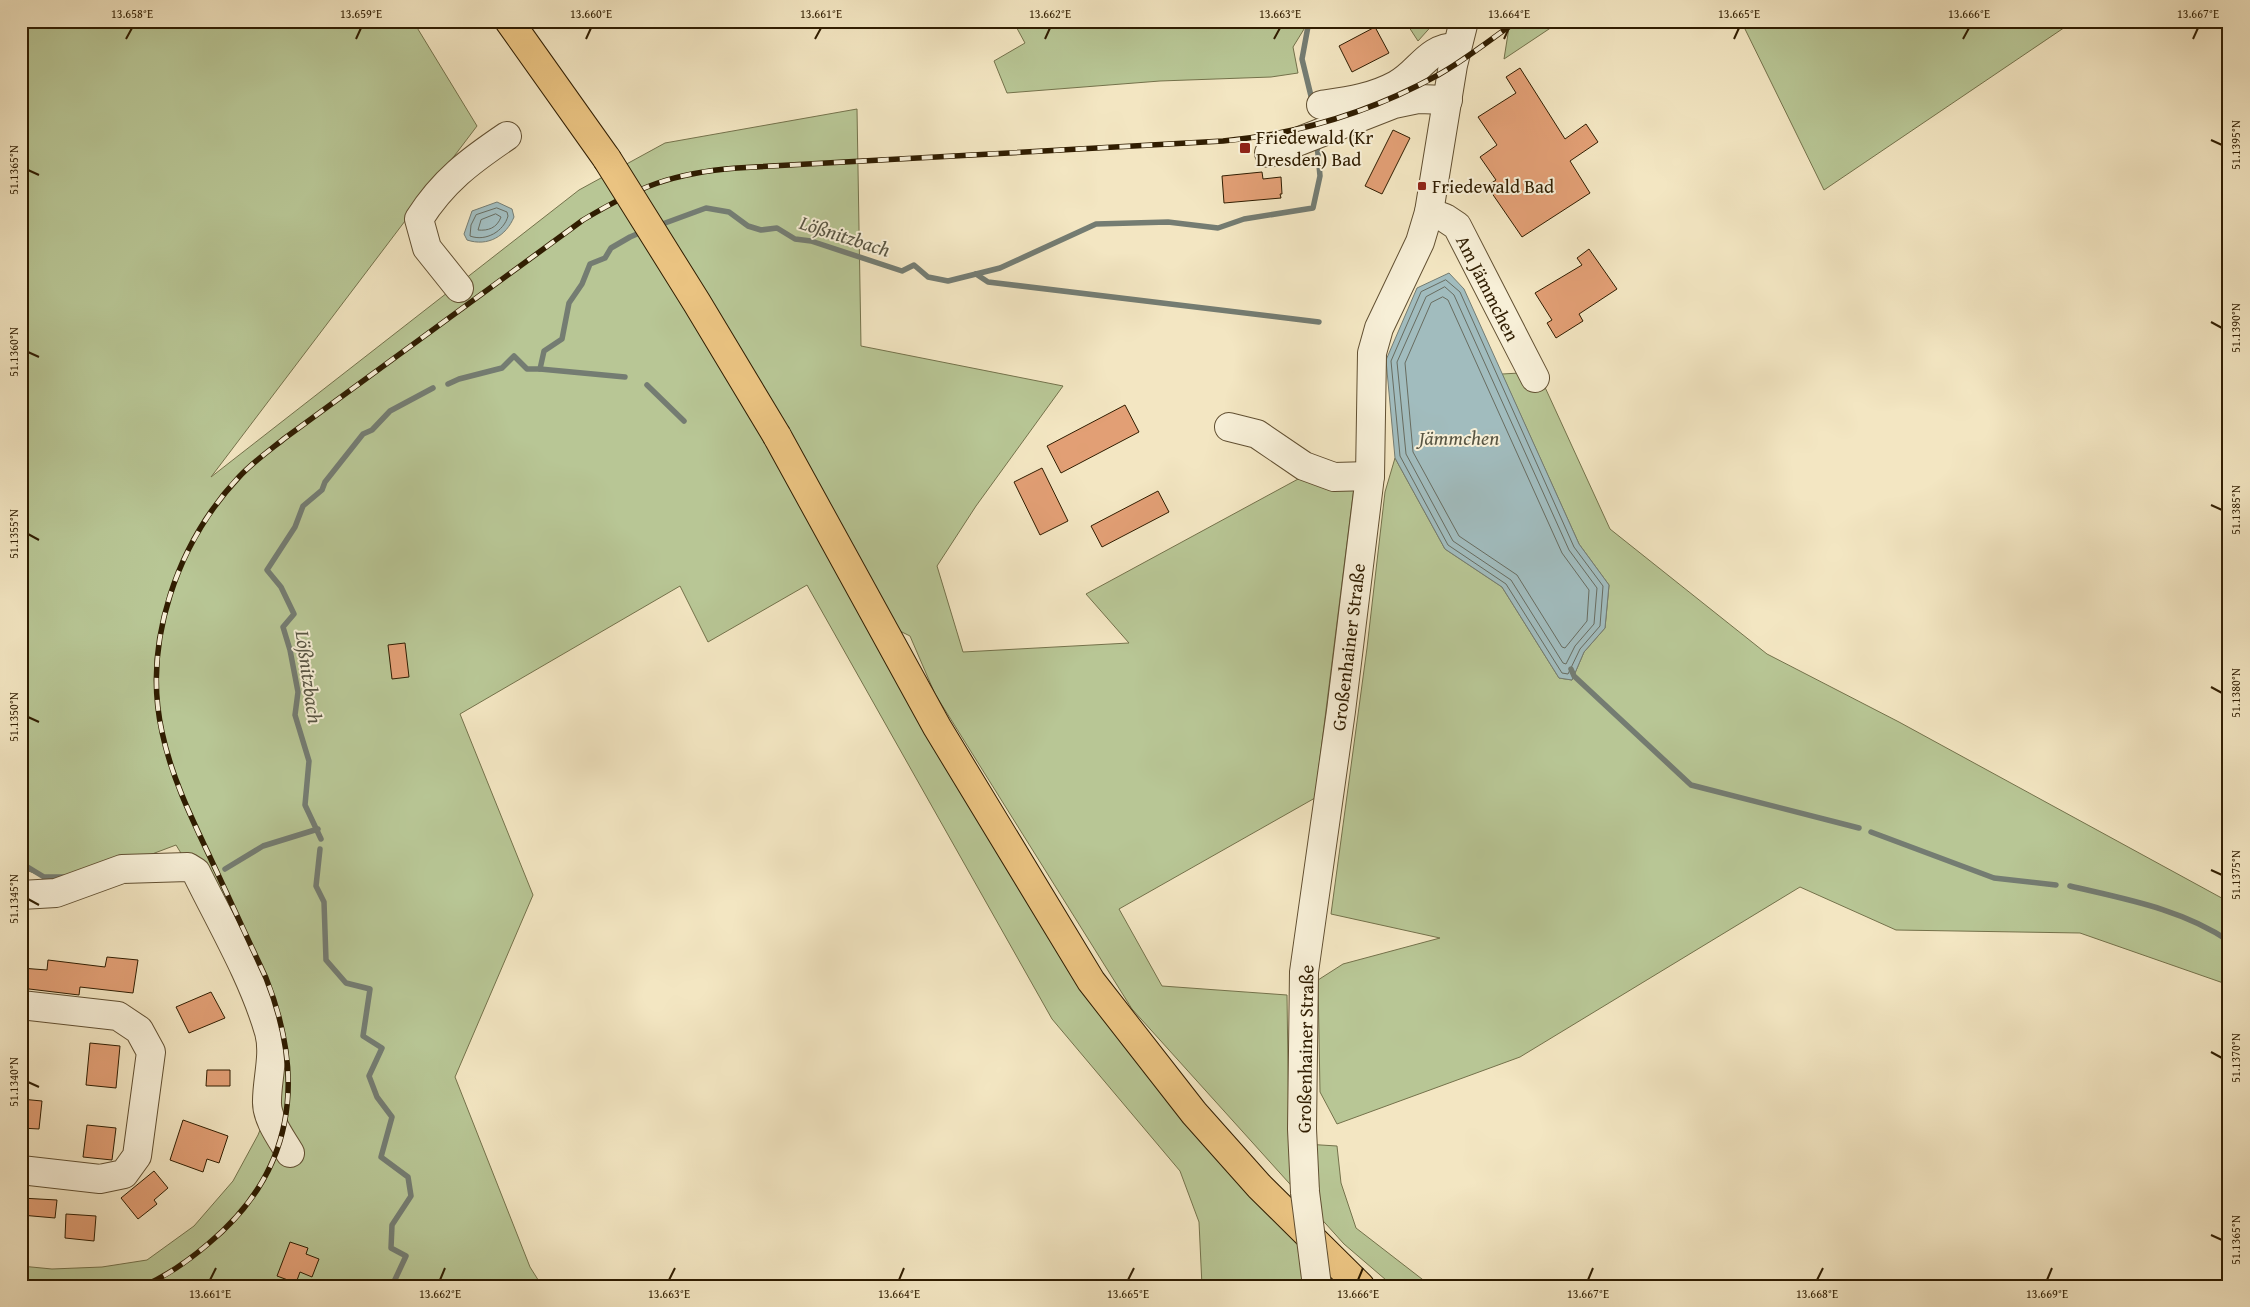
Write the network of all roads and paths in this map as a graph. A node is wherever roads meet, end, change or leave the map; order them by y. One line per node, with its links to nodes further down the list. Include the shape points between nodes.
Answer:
1 (508, 21): 17 (main road, bridge, via 607,159 697,303 777,436 937,728 1091,981 1194,1113 1277,1205)
2 (1461, 34): 3 (street, Großenhainer Straße); 4 (street, via 1399,83 1364,99)
3 (1448, 100): 6 (street, via 1394,104); 7 (street, Großenhainer Straße)
4 (1321, 105)
5 (507, 136): 8 (street, via 468,162 433,196 419,219 427,248)
6 (1269, 153)
7 (1429, 212): 9 (street, Am Jämmchen, via 1456,226); 11 (street, Großenhainer Straße, via 1420,242 1379,328 1372,353)
8 (459, 288)
9 (1535, 378)
10 (1230, 427): 11 (street, via 1257,434 1304,466 1319,472 1334,477)
11 (1370, 476): 16 (street, Großenhainer Straße, bridge, via 1304,972 1302,1129 1305,1192)
12 (21, 895): 14 (street, via 56,893 122,869 188,866 196,872 234,948 270,1034 266,1102 274,1125)
13 (21, 1005): 15 (street, via 118,1016 139,1030 151,1052 137,1156 124,1174 100,1179)
14 (290, 1153)
15 (21, 1170)
16 (1318, 1286)
17 (1360, 1286)

